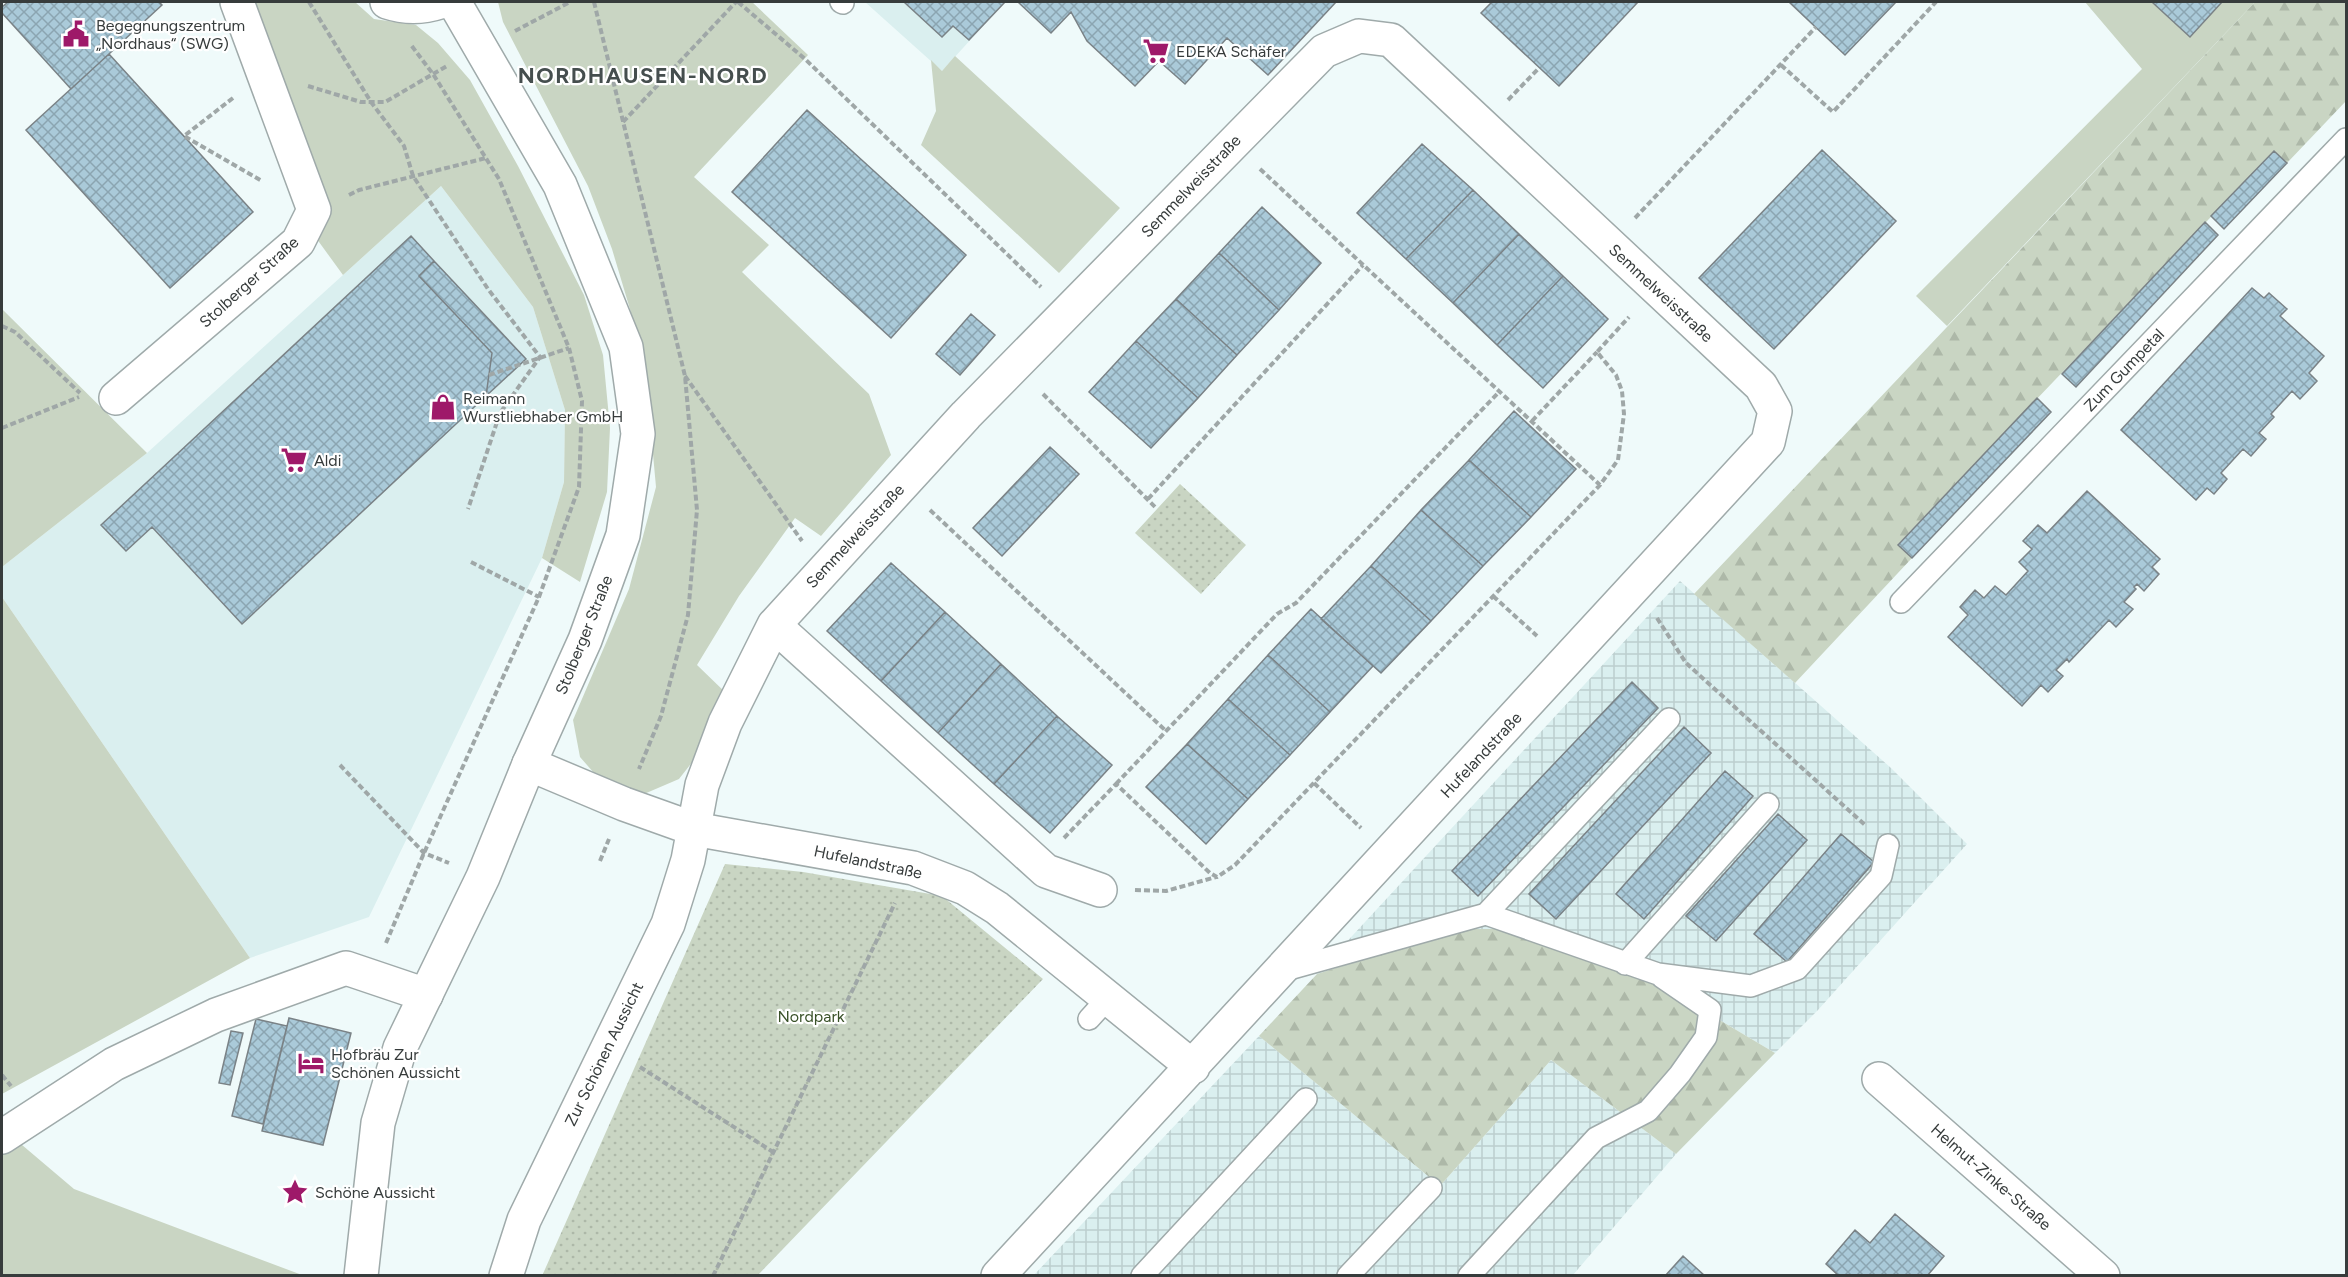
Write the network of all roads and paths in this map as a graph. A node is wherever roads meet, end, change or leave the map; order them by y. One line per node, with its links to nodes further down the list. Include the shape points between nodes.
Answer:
1 (237, 2): 12 (street)
2 (309, 2): 14 (path)
3 (387, 2): 4 (street, via 399,6)
4 (440, 2)
5 (454, 2): 10 (street, Stolberger Straße)
6 (570, 2): 10 (path)
7 (737, 2): 15 (path); 27 (path, via 805,59)
8 (1936, 2): 11 (path, via 1833,112)
9 (1816, 27): 11 (path)
10 (481, 49): 13 (path); 57 (street, Stolberger Straße, via 560,185 626,347 638,434 623,535 585,640)
11 (1781, 65): 24 (path)
12 (264, 73): 14 (path); 23 (street)
13 (433, 74): 14 (path, via 385,102); 18 (path)
14 (371, 102): 21 (path, via 404,146)
15 (623, 122)
16 (201, 123): 23 (path, via 184,136)
17 (2346, 139): 52 (lane, Zum Gumpetal)
18 (486, 158): 21 (path); 31 (path, via 499,179)
19 (1267, 160): 20 (path)
20 (1259, 168): 22 (path); 25 (path)
21 (413, 176): 23 (path, via 358,190); 33 (path, via 488,289)
22 (1251, 177)
23 (314, 210): 38 (street, Stolberger Straße, via 298,242)
24 (1609, 245): 27 (street, Semmelweisstraße, via 1391,40 1359,36 1324,51); 41 (street, Semmelweisstraße, via 1761,386 1775,411)
25 (1363, 265): 37 (path); 44 (path)
26 (1622, 310): 28 (path)
27 (1067, 312): 42 (street, Semmelweisstraße)
28 (1629, 317): 29 (path); 32 (path)
29 (1637, 325)
30 (2, 326): 40 (path, via 15,332 82,396)
31 (569, 348): 33 (path); 51 (path, via 582,401 579,487)
32 (1598, 352): 39 (path); 43 (path, via 1616,375 1624,414 1618,460)
33 (540, 357): 34 (path); 45 (path, via 500,413)
34 (489, 375)
35 (684, 375): 48 (path)
36 (1051, 386): 44 (path, via 1043,394)
37 (1499, 392): 39 (path); 56 (path, via 1296,603 1277,615)
38 (116, 398)
39 (1532, 422): 43 (path)
40 (2, 428)
41 (1768, 442): 49 (street, Hufelandstraße)
42 (902, 485): 48 (street, Semmelweisstraße); 56 (path)
43 (1600, 485): 50 (path)
44 (1148, 499): 46 (path)
45 (468, 509)
46 (1157, 509)
47 (471, 562): 51 (path)
48 (824, 570): 53 (street, Semmelweisstraße)
49 (1636, 586): 64 (path, via 1686,663); 73 (street, Hufelandstraße)
50 (1493, 596): 54 (path); 59 (path)
51 (539, 597): 65 (path)
52 (1900, 602)
53 (774, 625): 62 (street, Semmelweisstraße, via 725,723 702,785); 66 (street)
54 (1545, 643)
55 (1669, 719): 71 (lane)
56 (1166, 731): 60 (path)
57 (529, 764): 62 (street, Hufelandstraße); 68 (street, Stolberger Straße)
58 (340, 765): 65 (path)
59 (1314, 783): 63 (path); 69 (path, via 1235,865)
60 (1116, 784): 66 (path); 69 (path)
61 (1768, 804): 72 (lane)
62 (694, 829): 67 (street, Hufelandstraße); 85 (street, Zur Schönen Aussicht, via 668,924 524,1220)
63 (1369, 836)
64 (1888, 845): 74 (lane, via 1881,876 1797,969 1751,986)
65 (424, 853): 68 (path); 75 (path)
66 (1038, 864): 70 (street, via 1046,871)
67 (913, 868): 77 (street, Hufelandstraße, via 965,888 997,908 1099,1008); 82 (path)
68 (483, 877): 76 (street, Stolberger Straße)
69 (1217, 877): 70 (path, via 1166,891)
70 (1100, 890)
71 (1486, 914): 72 (lane); 73 (lane)
72 (1625, 964): 74 (lane)
73 (1282, 971): 77 (street, Hufelandstraße)
74 (1658, 974): 90 (lane, via 1710,1010 1706,1037 1648,1111 1596,1138)
75 (372, 977): 76 (street); 81 (street, via 346,968 216,1015 114,1064)
76 (426, 994): 84 (street, Stolberger Straße, via 400,1048 378,1123)
77 (1193, 1067): 87 (street, Hufelandstraße)
78 (646, 1071): 82 (path)
79 (1879, 1079): 91 (street, Helmut-Zinke-Straße)
80 (1306, 1099): 88 (lane)
81 (2, 1137)
82 (773, 1152): 86 (path)
83 (1431, 1188): 89 (lane)
84 (361, 1275)
85 (506, 1275)
86 (713, 1275)
87 (998, 1275)
88 (1142, 1275)
89 (1348, 1275)
90 (1469, 1275)
91 (2103, 1275)

